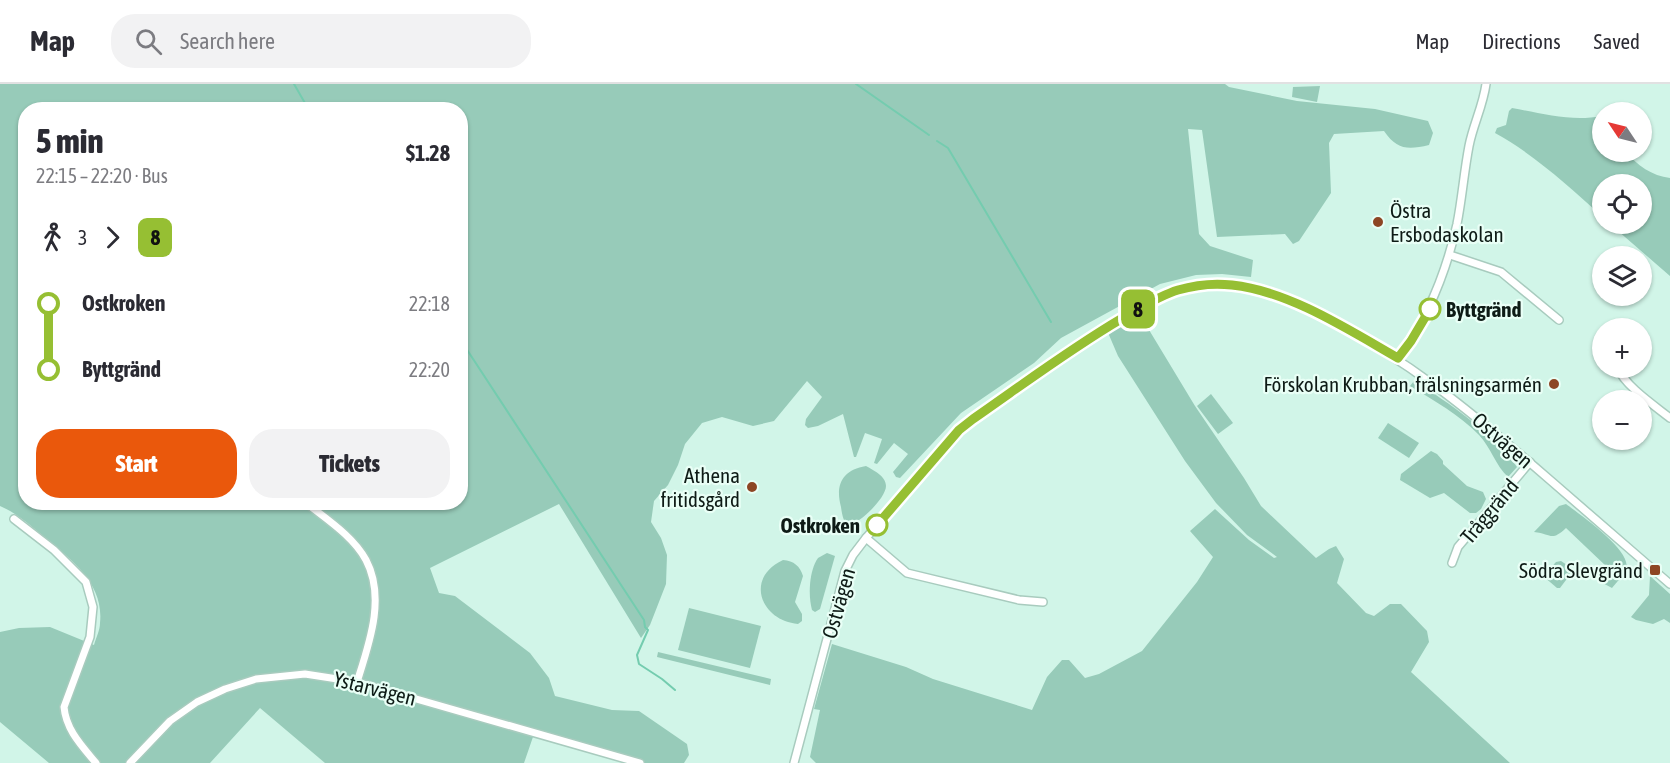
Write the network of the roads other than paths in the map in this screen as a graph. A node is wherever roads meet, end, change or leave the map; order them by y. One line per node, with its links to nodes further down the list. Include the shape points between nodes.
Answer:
1 (1486, 84): 2 (street, via 1470,142)
2 (1450, 255): 3 (street, via 1501,272); 4 (street, via 1430,309)
3 (1560, 320)
4 (1398, 358): 7 (street, Ostvägen); 10 (street, Ostvägen, via 1344,327 1269,293 1232,285 1177,290 1106,328 966,424)
5 (1625, 378): 6 (street)
6 (1670, 418)
7 (1530, 462): 11 (street, Tråggränd, via 1458,547); 12 (street, Ostvägen)
8 (314, 510): 14 (street, via 351,541 366,561 375,590 371,635)
9 (14, 519): 15 (street, via 54,550 86,582 93,607 90,637 64,707 75,738)
10 (866, 538): 13 (street, via 907,573 1019,600); 18 (street, Ostvägen, via 845,571)
11 (1452, 563)
12 (1670, 584)
13 (1043, 602)
14 (357, 682): 16 (street, Ystarvägen, via 305,674 256,679 225,689 170,721); 17 (street, Ystarvägen)
15 (96, 763)
16 (130, 763)
17 (640, 763)
18 (794, 763)

